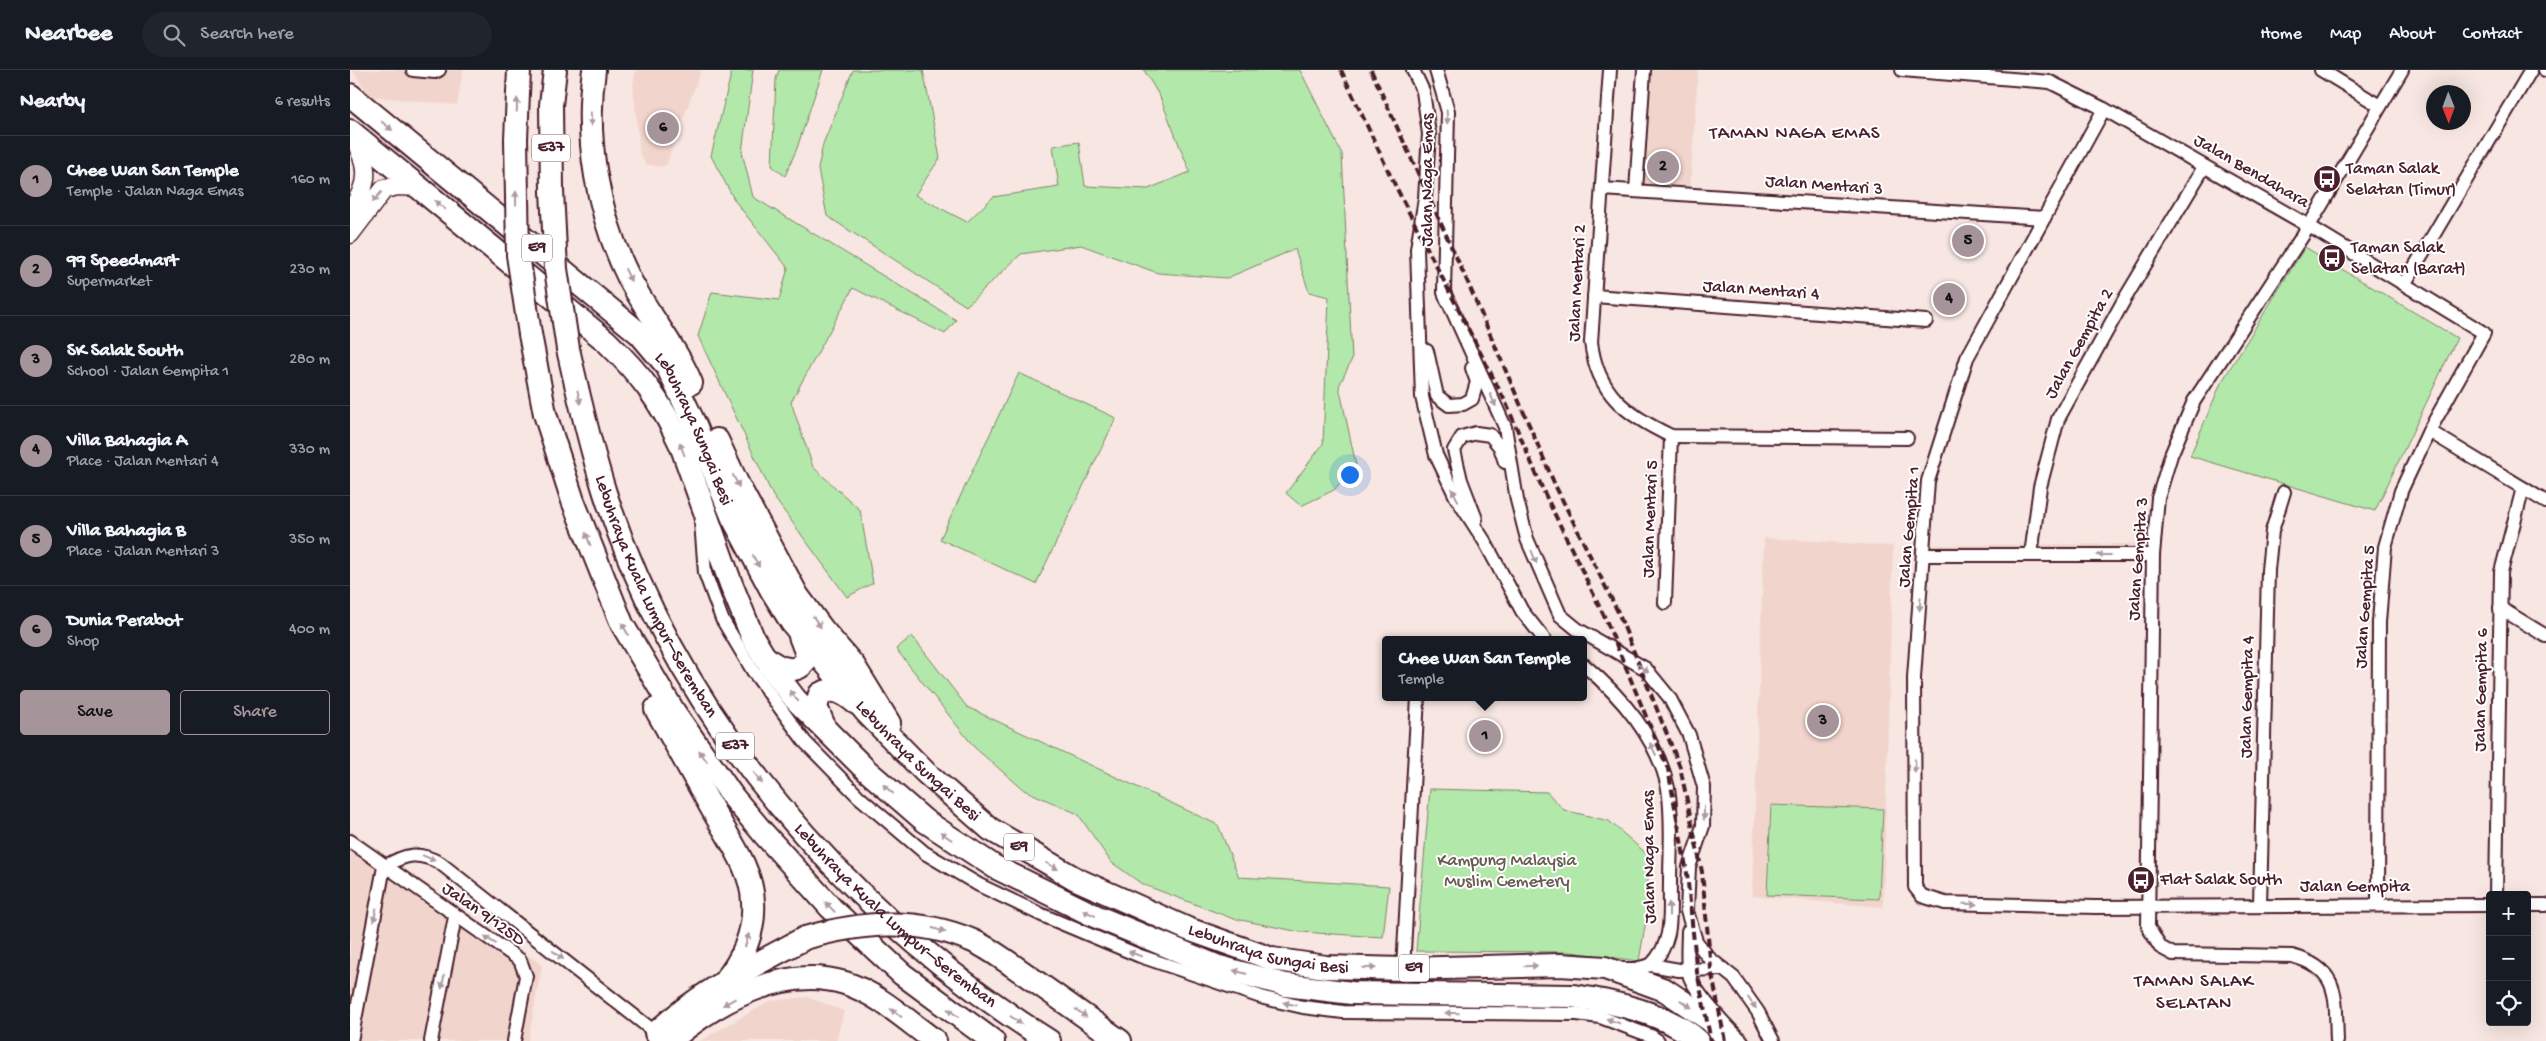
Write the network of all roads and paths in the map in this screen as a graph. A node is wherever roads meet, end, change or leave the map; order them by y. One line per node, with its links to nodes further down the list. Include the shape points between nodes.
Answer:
1 (413, 70): 2 (street)
2 (439, 70)
3 (520, 70): 52 (highway, Lebuhraya Kuala Lumpur–Seremban / E37, one-way to 3, bridge, via 622,624 573,501 545,414 518,256 516,139)
4 (555, 70): 81 (highway, Lebuhraya Kuala Lumpur–Seremban / E37, one-way to 81, bridge, via 551,105 552,191 556,269 568,349 605,495 623,543 669,641 730,741 792,820 876,909 943,967)
5 (594, 70): 56 (highway, one-way to 56, via 591,113 595,166 608,223 629,278 678,354 737,483 797,595 854,666)
6 (1413, 70): 30 (street, Jalan Naga Emas, via 1423,91 1428,134 1425,198 1417,249)
7 (1436, 70): 28 (street, Jalan Naga Emas, one-way to 28, via 1448,112)
8 (1610, 70): 21 (street, Jalan Mentari 2)
9 (1644, 70): 22 (street)
10 (1902, 70): 14 (street, Jalan Bendahara)
11 (2321, 70): 16 (street)
12 (2402, 70): 16 (street, Jalan Gempita 3)
13 (2531, 70): 27 (street)
14 (1987, 74): 17 (street, Jalan Bendahara, via 2050,82)
15 (350, 95): 47 (highway, Lebuhraya Sungai Besi / E9, one-way to 47, via 646,340 667,366 733,518)
16 (2380, 106): 25 (street, Jalan Gempita 3)
17 (2104, 108): 19 (street, Jalan Bendahara); 24 (street, Jalan Gempita 1)
18 (350, 131): 20 (highway, Lebuhraya Sungai Besi / E9); 23 (street, via 366,173 361,196)
19 (2204, 167): 25 (street, Jalan Bendahara); 43 (street, Jalan Gempita 2, via 2124,300 2058,419 2040,487)
20 (420, 188): 26 (street, one-way to 26, via 398,186 384,189); 38 (highway, Lebuhraya Sungai Besi / E9, one-way to 20, via 669,418 654,393 631,366 606,341)
21 (1602, 189): 22 (street, Jalan Mentari 3); 29 (street, Jalan Mentari 2)
22 (1636, 191): 24 (street, Jalan Mentari 3)
23 (350, 212)
24 (2044, 218): 42 (street, Jalan Gempita 1, via 1967,358 1957,386 1928,481)
25 (2309, 226): 27 (street, Jalan Bendahara); 44 (street, Jalan Gempita 3, via 2194,400 2171,455 2158,498)
26 (350, 234)
27 (2405, 283): 32 (street, Jalan Bendahara)
28 (1444, 292): 30 (street, Jalan Naga Emas, via 1477,382 1472,399 1463,404 1449,405 1437,396); 39 (street, Jalan Naga Emas, one-way to 39, via 1505,427)
29 (1594, 296): 31 (street, Jalan Mentari 4); 34 (street, Jalan Mentari 2, via 1593,363 1606,389 1639,420)
30 (1418, 307): 41 (street, Jalan Naga Emas, one-way to 30, via 1456,497 1436,455 1422,397)
31 (1926, 321)
32 (2484, 333): 33 (street, Jalan Gempita 5)
33 (2429, 431): 36 (street); 63 (street, Jalan Gempita 5, via 2402,491 2385,547 2382,569)
34 (1671, 436): 35 (street, Jalan Mentari 2); 45 (street, Jalan Mentari 5)
35 (1907, 438)
36 (2523, 488): 40 (street); 46 (street, Jalan Gempita 6, via 2503,559)
37 (2284, 492): 62 (street, Jalan Gempita 4, via 2272,531 2268,570)
38 (699, 495): 50 (highway, Lebuhraya Sungai Besi / E9, via 740,608); 83 (street, one-way to 38, via 1600,1016 1343,1012 1303,1007 1264,998 1140,956 979,885 925,853 859,797 806,742 753,671 722,619 705,573)
39 (1518, 500): 41 (street, Jalan Naga Emas, via 1500,447 1490,436 1476,433 1462,437 1454,450 1461,480); 67 (street, Jalan Naga Emas, one-way to 67, via 1527,539 1560,615 1577,629 1646,669 1669,697 1689,735 1704,787 1704,826 1688,866)
40 (2546, 502)
41 (1485, 542): 48 (street, Jalan Naga Emas, via 1522,611)
42 (1924, 555): 43 (street); 60 (street, Jalan Gempita 1, one-way to 60, via 1914,678 1916,806 1913,875 1915,887)
43 (2031, 555): 44 (street, one-way to 43)
44 (2153, 555): 61 (street, Jalan Gempita 3)
45 (1665, 603)
46 (2500, 608): 49 (street); 59 (street, Jalan Gempita 6)
47 (792, 623): 50 (highway, via 806,646 808,657 804,666 783,668); 54 (highway, Lebuhraya Sungai Besi / E9)
48 (1543, 636)
49 (2546, 636)
50 (764, 656): 55 (highway, Lebuhraya Sungai Besi / E9, one-way to 50, via 795,699)
51 (1587, 668): 69 (street, Jalan Naga Emas, one-way to 51, via 1669,937 1668,787 1654,749 1632,714 1610,687)
52 (650, 671): 74 (highway, one-way to 52, via 739,963 748,940 753,911 751,888 733,845 655,707); 80 (highway, Lebuhraya Kuala Lumpur–Seremban / E37, one-way to 52, via 902,974 831,908 733,797 674,712)
53 (1418, 701): 71 (street)
54 (866, 712): 55 (highway, via 839,691 824,692 817,698 816,707); 56 (highway, Lebuhraya Sungai Besi / E9)
55 (827, 732): 84 (highway, Lebuhraya Sungai Besi / E9, one-way to 55, via 1691,1034 1638,1010 1601,1000 1572,996 1352,993 1286,985 1216,966 1095,916 995,867 925,821)
56 (905, 751): 71 (highway, Lebuhraya Sungai Besi / E9, one-way to 71, via 954,800 990,829 1076,879 1128,903 1272,959 1326,967)
57 (350, 841): 58 (street, Jalan 9/125D)
58 (384, 867): 68 (street, Jalan 9/125D); 75 (street, one-way to 75, via 409,854 419,854 440,863); 76 (street, one-way to 76)
59 (2496, 891)
60 (1922, 896): 61 (street, Jalan Gempita, one-way to 61, via 1945,903 2095,907)
61 (2148, 905): 62 (street, Jalan Gempita); 88 (street, Jalan Gempita 3, via 2148,927 2160,947 2173,954 2292,956 2324,971 2334,991)
62 (2260, 905): 63 (street, Jalan Gempita)
63 (2378, 905): 64 (street, Jalan Gempita)
64 (2486, 905)
65 (2531, 905): 66 (street)
66 (2546, 905)
67 (1687, 911): 72 (street, Jalan Naga Emas, via 1696,941); 73 (street)
68 (455, 917): 77 (street, one-way to 77); 78 (street, Jalan 9/125D, one-way to 68, via 526,976 520,960)
69 (1651, 965): 70 (street, via 1635,969); 73 (street)
70 (1605, 968): 71 (highway, Lebuhraya Sungai Besi / E9, one-way to 70, via 1560,965); 85 (highway, Lebuhraya Sungai Besi / E9, one-way to 85, via 1664,990 1710,1020)
71 (1403, 969)
72 (1723, 969): 73 (street); 87 (street, Jalan Naga Emas, one-way to 87, via 1734,978 1758,1012)
73 (1689, 970): 86 (street, via 1698,989)
74 (724, 982): 75 (highway, via 672,1018); 82 (highway, one-way to 82, bridge, via 805,938 833,930 886,923 929,927 974,941)
75 (659, 1038): 79 (highway, one-way to 75, via 860,990 830,980 800,979 749,991)
76 (351, 1041)
77 (431, 1041)
78 (514, 1041)
79 (935, 1041)
80 (993, 1041)
81 (1050, 1041)
82 (1120, 1041)
83 (1658, 1041)
84 (1698, 1041)
85 (1730, 1041)
86 (1742, 1041)
87 (1773, 1041)
88 (2337, 1041)

